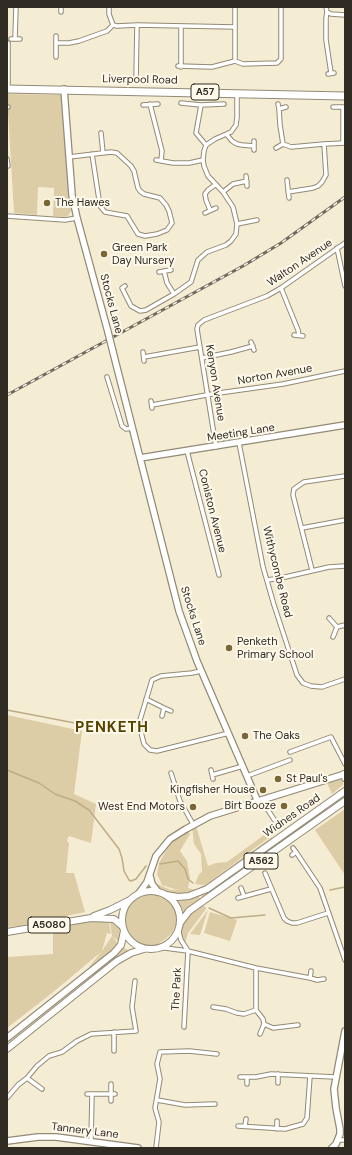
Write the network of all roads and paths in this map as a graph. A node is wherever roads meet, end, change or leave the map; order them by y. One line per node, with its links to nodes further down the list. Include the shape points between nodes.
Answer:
1 (16, 7): 16 (street)
2 (61, 7): 7 (street)
3 (109, 7): 10 (street)
4 (236, 7): 13 (street)
5 (281, 7): 19 (street, via 281,59 276,63 243,64)
6 (326, 7): 8 (street)
7 (61, 12)
8 (328, 12): 9 (street); 20 (street, via 326,40)
9 (345, 15)
10 (113, 25): 11 (street); 17 (street, via 108,31 69,43)
11 (137, 25): 12 (street); 21 (street, via 138,80)
12 (181, 26): 13 (street); 19 (street, via 179,67 212,67)
13 (235, 27): 19 (street)
14 (56, 36): 17 (street)
15 (20, 39): 16 (street)
16 (11, 41): 22 (street)
17 (56, 43): 18 (street)
18 (56, 57)
19 (235, 61)
20 (331, 73)
21 (131, 80)
22 (7, 89): 23 (highway, Liverpool Road / A57)
23 (64, 89): 24 (highway, Liverpool Road / A57); 47 (street, Stocks Lane)
24 (237, 93): 25 (highway, Liverpool Road / A57); 38 (street, via 237,122)
25 (345, 96)
26 (181, 103): 32 (street)
27 (150, 104): 28 (street); 31 (street); 51 (street, via 162,151)
28 (158, 104)
29 (224, 104): 32 (street)
30 (278, 104): 36 (street)
31 (143, 105)
32 (201, 105): 43 (street, via 196,133)
33 (286, 107): 36 (street)
34 (333, 107): 35 (street)
35 (344, 107): 40 (street)
36 (279, 109): 41 (street)
37 (101, 133): 45 (street)
38 (227, 135): 39 (street, via 237,144 254,148); 43 (street)
39 (254, 141)
40 (344, 143): 42 (street)
41 (283, 144): 42 (street, via 291,147); 44 (street)
42 (324, 144): 57 (street, via 325,178 313,188)
43 (206, 145): 50 (street)
44 (276, 148)
45 (103, 153): 46 (street); 46 (street, via 111,152 120,156 134,171 140,191 160,198 166,204 172,223 167,230 145,236 138,234 127,216 106,212 100,206)
46 (92, 154): 47 (street)
47 (69, 157): 63 (street, Stocks Lane)
48 (7, 159): 52 (street)
49 (156, 160): 51 (street)
50 (203, 160): 51 (street, via 189,163); 55 (street, via 208,176)
51 (161, 161)
52 (8, 166)
53 (246, 176): 56 (street, via 247,183 233,184)
54 (287, 180): 57 (street)
55 (215, 185): 56 (street); 60 (street, via 205,194)
56 (223, 192): 65 (street)
57 (288, 192): 58 (street)
58 (289, 198)
59 (216, 208): 60 (street)
60 (210, 210): 61 (street)
61 (206, 213)
62 (7, 216): 63 (street, via 65,220)
63 (77, 218): 86 (street, Stocks Lane, bridge)
64 (257, 220): 65 (street)
65 (238, 224): 74 (street, via 231,241 202,256 190,282)
66 (345, 243): 67 (street, Walton Avenue)
67 (337, 248): 72 (street); 73 (street, Walton Avenue)
68 (171, 270): 69 (street)
69 (164, 271): 70 (street); 74 (street, via 167,283)
70 (159, 272)
71 (125, 286): 74 (street, via 122,288 131,306 140,311)
72 (345, 286)
73 (281, 288): 75 (street, Walton Avenue); 76 (street)
74 (174, 294)
75 (199, 323): 78 (street, Kenyon Avenue, via 197,329)
76 (299, 335)
77 (253, 346): 80 (street)
78 (200, 347): 79 (street); 80 (street, Kenyon Avenue)
79 (144, 357)
80 (202, 358): 83 (street, Kenyon Avenue)
81 (345, 371): 83 (street, Norton Avenue)
82 (105, 376): 86 (street, via 122,426 126,429)
83 (207, 396): 84 (street, Norton Avenue); 88 (street, Kenyon Avenue)
84 (152, 405)
85 (345, 426): 87 (street, Meeting Lane)
86 (132, 428): 90 (street, Stocks Lane)
87 (240, 443): 88 (street, Meeting Lane); 97 (street, Withycombe Road)
88 (216, 447): 89 (street, Meeting Lane)
89 (188, 451): 90 (street, Meeting Lane); 96 (street, Coniston Avenue)
90 (140, 458): 102 (street, Stocks Lane, via 179,611)
91 (345, 476): 93 (street, via 304,482 294,489 293,495)
92 (345, 520): 93 (street)
93 (302, 528): 95 (street)
94 (345, 566): 95 (street)
95 (312, 570): 97 (street)
96 (219, 575)
97 (267, 580): 103 (street, Withycombe Road, via 297,675 303,683 322,687)
98 (329, 618): 100 (street)
99 (345, 625): 100 (street)
100 (337, 628): 101 (street)
101 (333, 637)
102 (201, 671): 104 (street, via 154,678 150,683); 108 (street, Stocks Lane)
103 (345, 679)
104 (146, 700): 105 (street); 108 (street, via 140,724 144,744 150,750 157,751)
105 (164, 708): 106 (street); 107 (street)
106 (171, 711)
107 (162, 716)
108 (228, 734): 112 (street, Stocks Lane)
109 (290, 752): 111 (street, via 331,737)
110 (290, 760): 116 (street)
111 (345, 764)
112 (243, 766): 113 (street, via 212,777); 116 (street, Stocks Lane)
113 (211, 770)
114 (171, 773): 120 (street, via 180,801)
115 (345, 775): 118 (street)
116 (247, 776): 118 (street, Stocks Lane)
117 (345, 791): 129 (main road, Widnes Road / A562, via 198,894 183,897)
118 (260, 801): 120 (street, via 210,816); 121 (street)
119 (345, 801): 135 (main road, Widnes Road / A562, via 189,911)
120 (193, 824): 124 (street, via 170,839 156,856)
121 (279, 827)
122 (294, 852): 133 (street, via 320,888)
123 (265, 872): 126 (street)
124 (150, 876): 127 (street); 128 (street)
125 (241, 888): 130 (street)
126 (271, 889): 130 (street); 133 (street, via 284,918 289,922 296,923)
127 (158, 892): 128 (main road, A562); 129 (main road, A562)
128 (139, 893): 132 (main road)
129 (166, 895): 135 (main road, via 174,901 178,909)
130 (244, 896): 131 (street)
131 (238, 898)
132 (130, 900): 134 (main road, A5080); 136 (main road, via 122,914)
133 (328, 913): 141 (street)
134 (91, 918): 136 (main road, A5080, via 114,919); 137 (main road, A5080)
135 (179, 926): 138 (main road, A562, via 170,940); 140 (street, via 180,940)
136 (123, 929): 139 (main road, via 133,944); 155 (main road, via 121,945 114,953)
137 (7, 932)
138 (155, 948): 139 (main road, A562); 140 (street)
139 (148, 949): 156 (main road, A562, via 136,951 117,961)
140 (188, 951): 142 (street); 151 (street, The Park)
141 (345, 960)
142 (256, 968): 144 (street); 148 (street)
143 (311, 971): 144 (street)
144 (310, 978): 145 (street)
145 (324, 978)
146 (135, 981): 153 (street, via 132,1007 136,1031)
147 (213, 1008): 148 (street, via 244,1014)
148 (256, 1010): 149 (street)
149 (264, 1024): 150 (street, via 273,1028); 154 (street)
150 (298, 1025)
151 (184, 1027)
152 (345, 1031): 157 (street)
153 (114, 1032): 158 (street); 165 (street, via 91,1034 77,1041 62,1052 49,1056 36,1066)
154 (260, 1034)
155 (7, 1038)
156 (7, 1049)
157 (343, 1049): 164 (street)
158 (114, 1051)
159 (216, 1054): 174 (street, via 160,1052 157,1064 160,1079)
160 (278, 1074): 161 (street); 163 (street); 166 (street)
161 (310, 1076): 164 (street); 181 (street, via 306,1122 297,1127)
162 (240, 1077): 163 (street)
163 (247, 1077): 168 (street)
164 (335, 1077): 182 (street, via 334,1099 340,1130)
165 (27, 1078): 169 (street); 173 (street)
166 (278, 1083)
167 (111, 1084): 172 (street)
168 (247, 1084)
169 (42, 1089)
170 (87, 1094): 171 (street)
171 (92, 1094): 172 (street); 185 (street)
172 (113, 1094): 175 (street)
173 (7, 1098)
174 (157, 1100): 176 (street, via 185,1105); 187 (street, via 155,1108 160,1122)
175 (111, 1101)
176 (216, 1104)
177 (246, 1119): 180 (street)
178 (277, 1121): 181 (street)
179 (238, 1126): 180 (street)
180 (245, 1126): 181 (street)
181 (277, 1129)
182 (338, 1140): 183 (street); 188 (street)
183 (345, 1140)
184 (7, 1141): 185 (street, Tannery Lane, via 47,1136)
185 (90, 1142): 186 (street, Tannery Lane)
186 (138, 1148)
187 (156, 1148)
188 (332, 1148)

